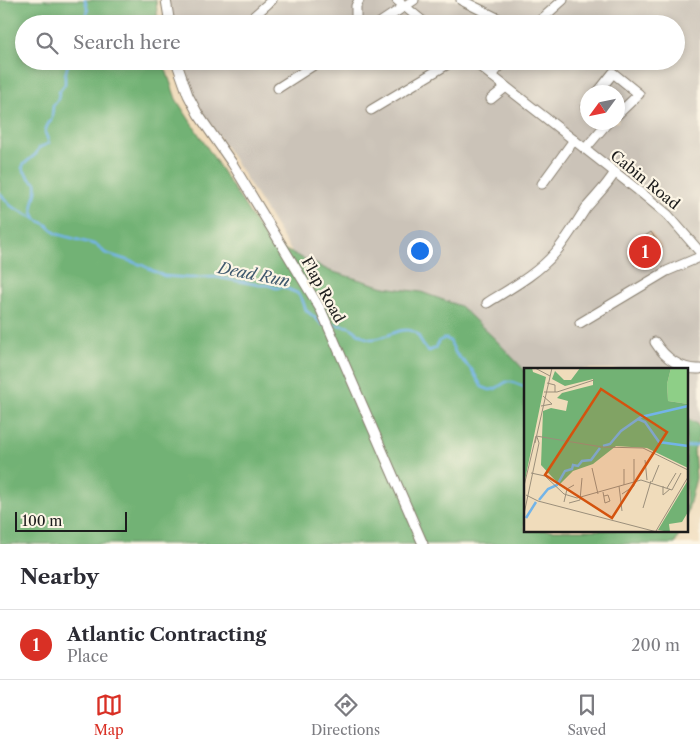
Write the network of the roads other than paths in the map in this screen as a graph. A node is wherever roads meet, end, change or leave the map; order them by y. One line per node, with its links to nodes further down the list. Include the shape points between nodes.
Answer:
1 (166, 0): 8 (lane)
2 (272, 0): 9 (lane)
3 (359, 0): 10 (lane)
4 (414, 0): 7 (lane)
5 (461, 0): 13 (lane)
6 (564, 0): 14 (lane)
7 (401, 3): 11 (lane); 12 (lane)
8 (168, 15)
9 (256, 15)
10 (356, 15)
11 (388, 15)
12 (415, 15)
13 (491, 15)
14 (546, 15)
15 (179, 70): 38 (lane, Flap Road, via 198,114 326,320)
16 (306, 70): 23 (lane)
17 (438, 70): 26 (lane)
18 (484, 70): 20 (lane, Cabin Road)
19 (496, 70): 20 (lane)
20 (492, 76): 22 (lane, Cabin Road)
21 (604, 85): 25 (lane, via 613,73 639,94)
22 (506, 87): 24 (lane); 28 (lane, Cabin Road)
23 (278, 88)
24 (491, 98)
25 (625, 107)
26 (371, 110)
27 (598, 130): 29 (lane)
28 (574, 140): 29 (lane, Cabin Road); 31 (lane)
29 (585, 149): 30 (lane, Cabin Road)
30 (615, 172): 32 (lane, Cabin Road, via 668,215); 34 (lane, via 556,252 539,269)
31 (542, 184)
32 (700, 252)
33 (700, 257): 35 (lane, via 673,267)
34 (487, 303)
35 (580, 324)
36 (655, 342): 37 (lane, via 671,360)
37 (686, 368)
38 (423, 544)

